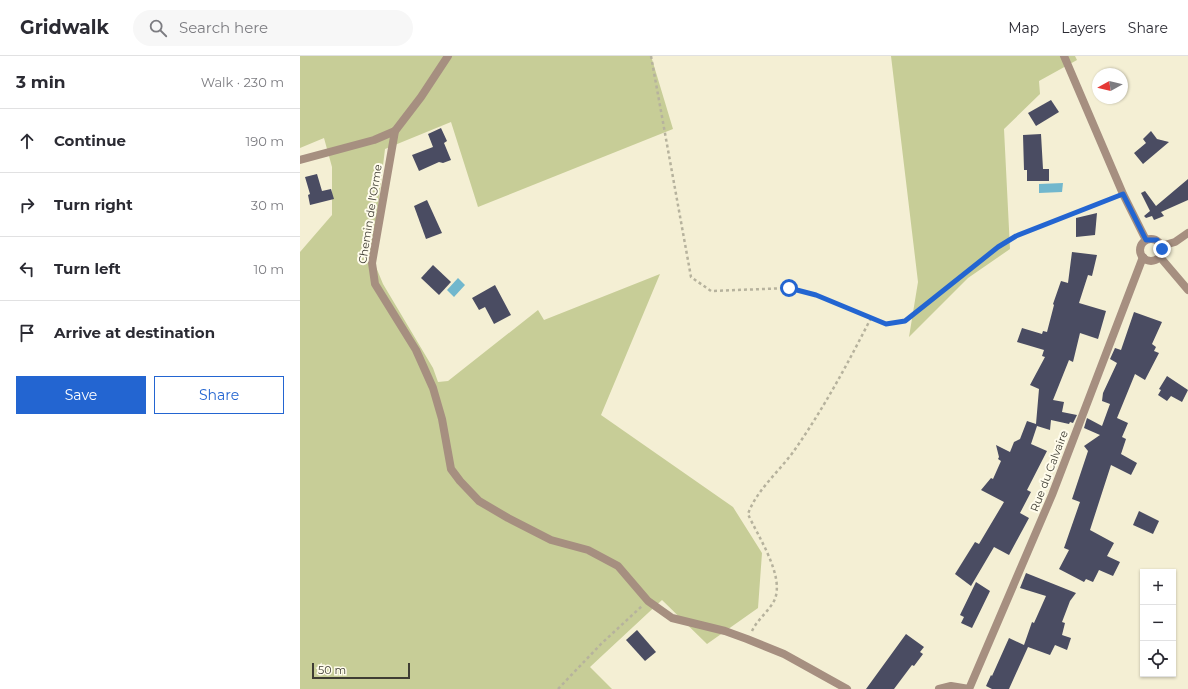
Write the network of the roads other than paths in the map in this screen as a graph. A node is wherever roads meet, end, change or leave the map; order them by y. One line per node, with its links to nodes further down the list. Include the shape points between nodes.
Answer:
1 (448, 56): 3 (street, via 422,97)
2 (1064, 56): 6 (street, via 1123,194)
3 (395, 131): 4 (street, via 374,140); 11 (street, Chemin de l'Orme, via 372,263 375,284 416,350 433,388 442,419 451,469 460,481 479,501 508,518 551,540 588,550 618,566 648,601 672,618 747,639 784,654)
4 (300, 160)
5 (1188, 233): 7 (street, via 1175,242)
6 (1146, 240): 7 (street, via 1157,240); 8 (street, via 1140,248)
7 (1161, 246): 9 (street)
8 (1143, 257): 9 (street, via 1151,261); 13 (street, Rue du Calvaire, via 1052,495)
9 (1160, 257): 10 (street)
10 (1188, 290)
11 (848, 689)
12 (939, 689): 13 (street, via 951,686)
13 (969, 689)

